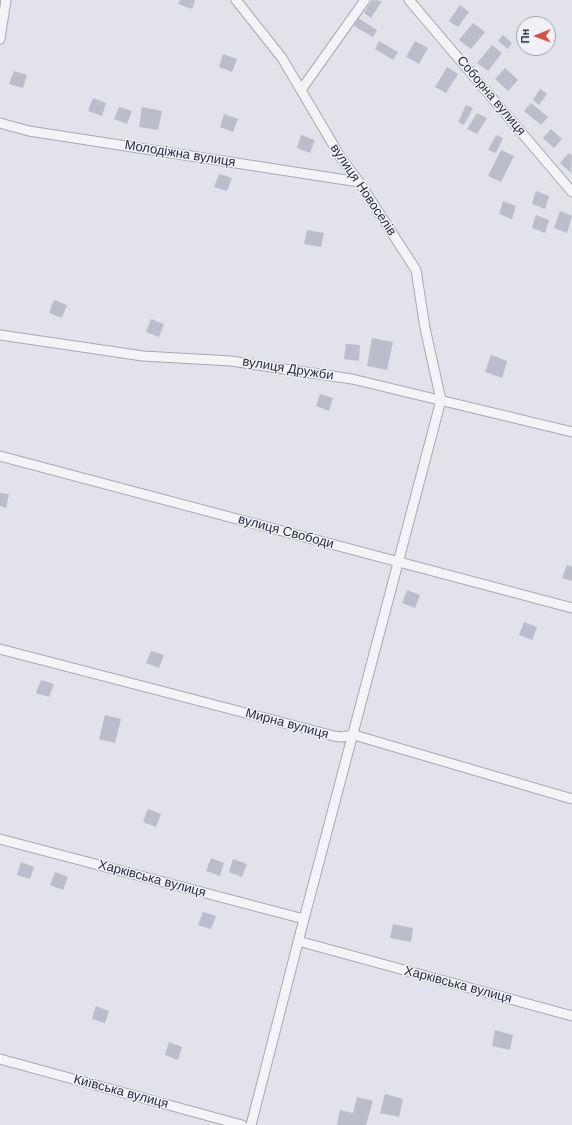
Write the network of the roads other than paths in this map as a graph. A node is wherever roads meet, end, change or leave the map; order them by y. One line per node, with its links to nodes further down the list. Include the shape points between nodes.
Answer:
1 (6, 0): 5 (street)
2 (236, 0): 6 (street, вулиця Новоселів, via 282,58)
3 (365, 0): 6 (street)
4 (409, 0): 9 (street, Соборна вулиця)
5 (0, 39)
6 (301, 90): 8 (street, вулиця Новоселів, via 341,158)
7 (0, 122): 8 (street, Молодіжна вулиця, via 29,131)
8 (359, 182): 11 (street, вулиця Новоселів, via 416,270 425,328)
9 (572, 192)
10 (0, 335): 11 (street, вулиця Дружби, via 143,356 239,362 352,379)
11 (441, 400): 12 (street, вулиця Дружби); 14 (street)
12 (572, 432)
13 (0, 456): 14 (street, вулиця Свободи)
14 (399, 563): 15 (street, вулиця Свободи); 17 (street)
15 (572, 608)
16 (0, 649): 17 (street, Мирна вулиця, via 334,736)
17 (354, 735): 18 (street, Мирна вулиця); 20 (street)
18 (572, 799)
19 (0, 839): 20 (street, Харківська вулиця)
20 (304, 919): 21 (street)
21 (298, 941): 22 (street, Харківська вулиця); 25 (street)
22 (572, 1016)
23 (0, 1059): 24 (street, Київська вулиця)
24 (242, 1125)
25 (251, 1125)

